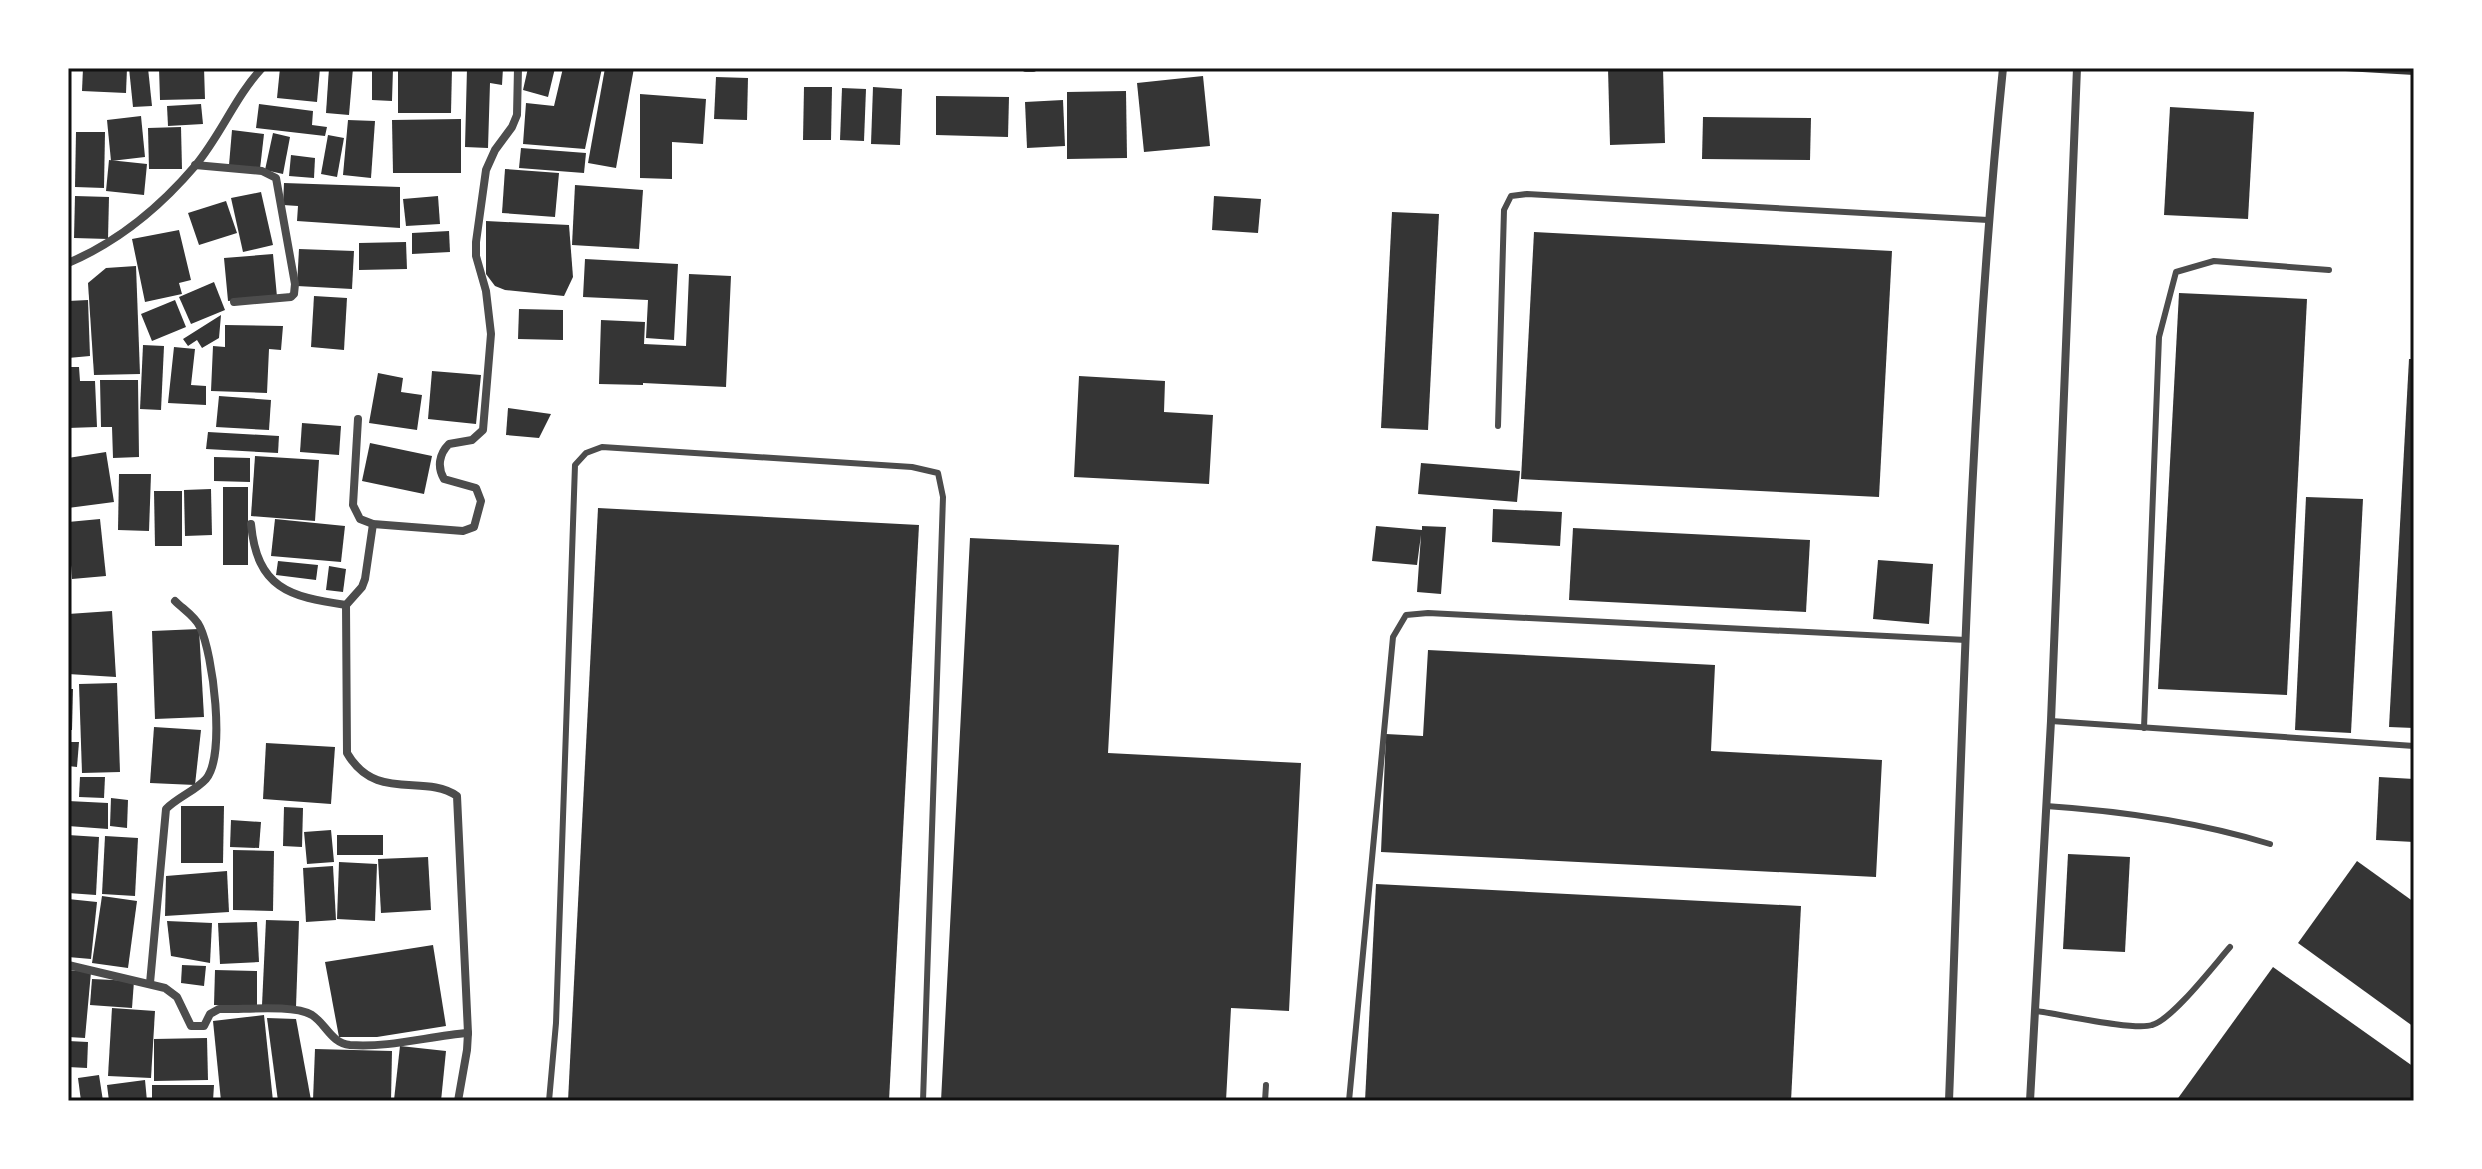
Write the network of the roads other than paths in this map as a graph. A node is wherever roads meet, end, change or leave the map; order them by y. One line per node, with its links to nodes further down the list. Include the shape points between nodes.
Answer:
1 (262, 68): 7 (street)
2 (518, 68): 15 (street, via 517,115 486,170 476,242 491,334 483,430 472,440 449,444 439,471 444,479 476,488 481,501 474,527 463,531)
3 (1026, 68): 4 (street)
4 (1033, 68)
5 (2003, 68): 8 (street)
6 (2077, 68): 19 (street)
7 (195, 165): 9 (street, via 132,228); 11 (street, via 262,171 276,178 294,294)
8 (1988, 220): 13 (lane, via 1511,196 1504,210); 18 (street)
9 (68, 263)
10 (2329, 270): 20 (lane, via 2214,261 2176,272 2159,337)
11 (234, 302)
12 (358, 419): 15 (street, via 353,505 360,519)
13 (1498, 426)
14 (251, 524): 17 (street, via 253,546 266,575 282,589)
15 (373, 524): 17 (street, via 365,579)
16 (175, 601): 26 (street, via 199,624 210,655 217,717 212,767 205,779 166,809)
17 (346, 605): 28 (street, via 347,753 365,774 385,782 457,796)
18 (1966, 640): 34 (lane, via 1406,615 1393,637); 35 (street)
19 (2051, 721): 20 (lane); 22 (street)
20 (2144, 728): 21 (lane)
21 (2414, 746)
22 (2046, 806): 23 (lane, via 2197,825); 27 (street)
23 (2270, 844)
24 (2230, 947): 27 (lane, via 2169,1015 2153,1025)
25 (68, 965): 26 (street)
26 (150, 983): 28 (street, via 177,997 191,1026 200,1028 219,1009 297,1010 349,1045)
27 (2036, 1011): 36 (street)
28 (468, 1033): 30 (street)
29 (1266, 1085): 33 (lane)
30 (458, 1101)
31 (549, 1101): 32 (lane, via 575,465 602,447 938,473 943,497)
32 (923, 1101)
33 (1265, 1101)
34 (1349, 1101)
35 (1949, 1101)
36 (2030, 1101)

